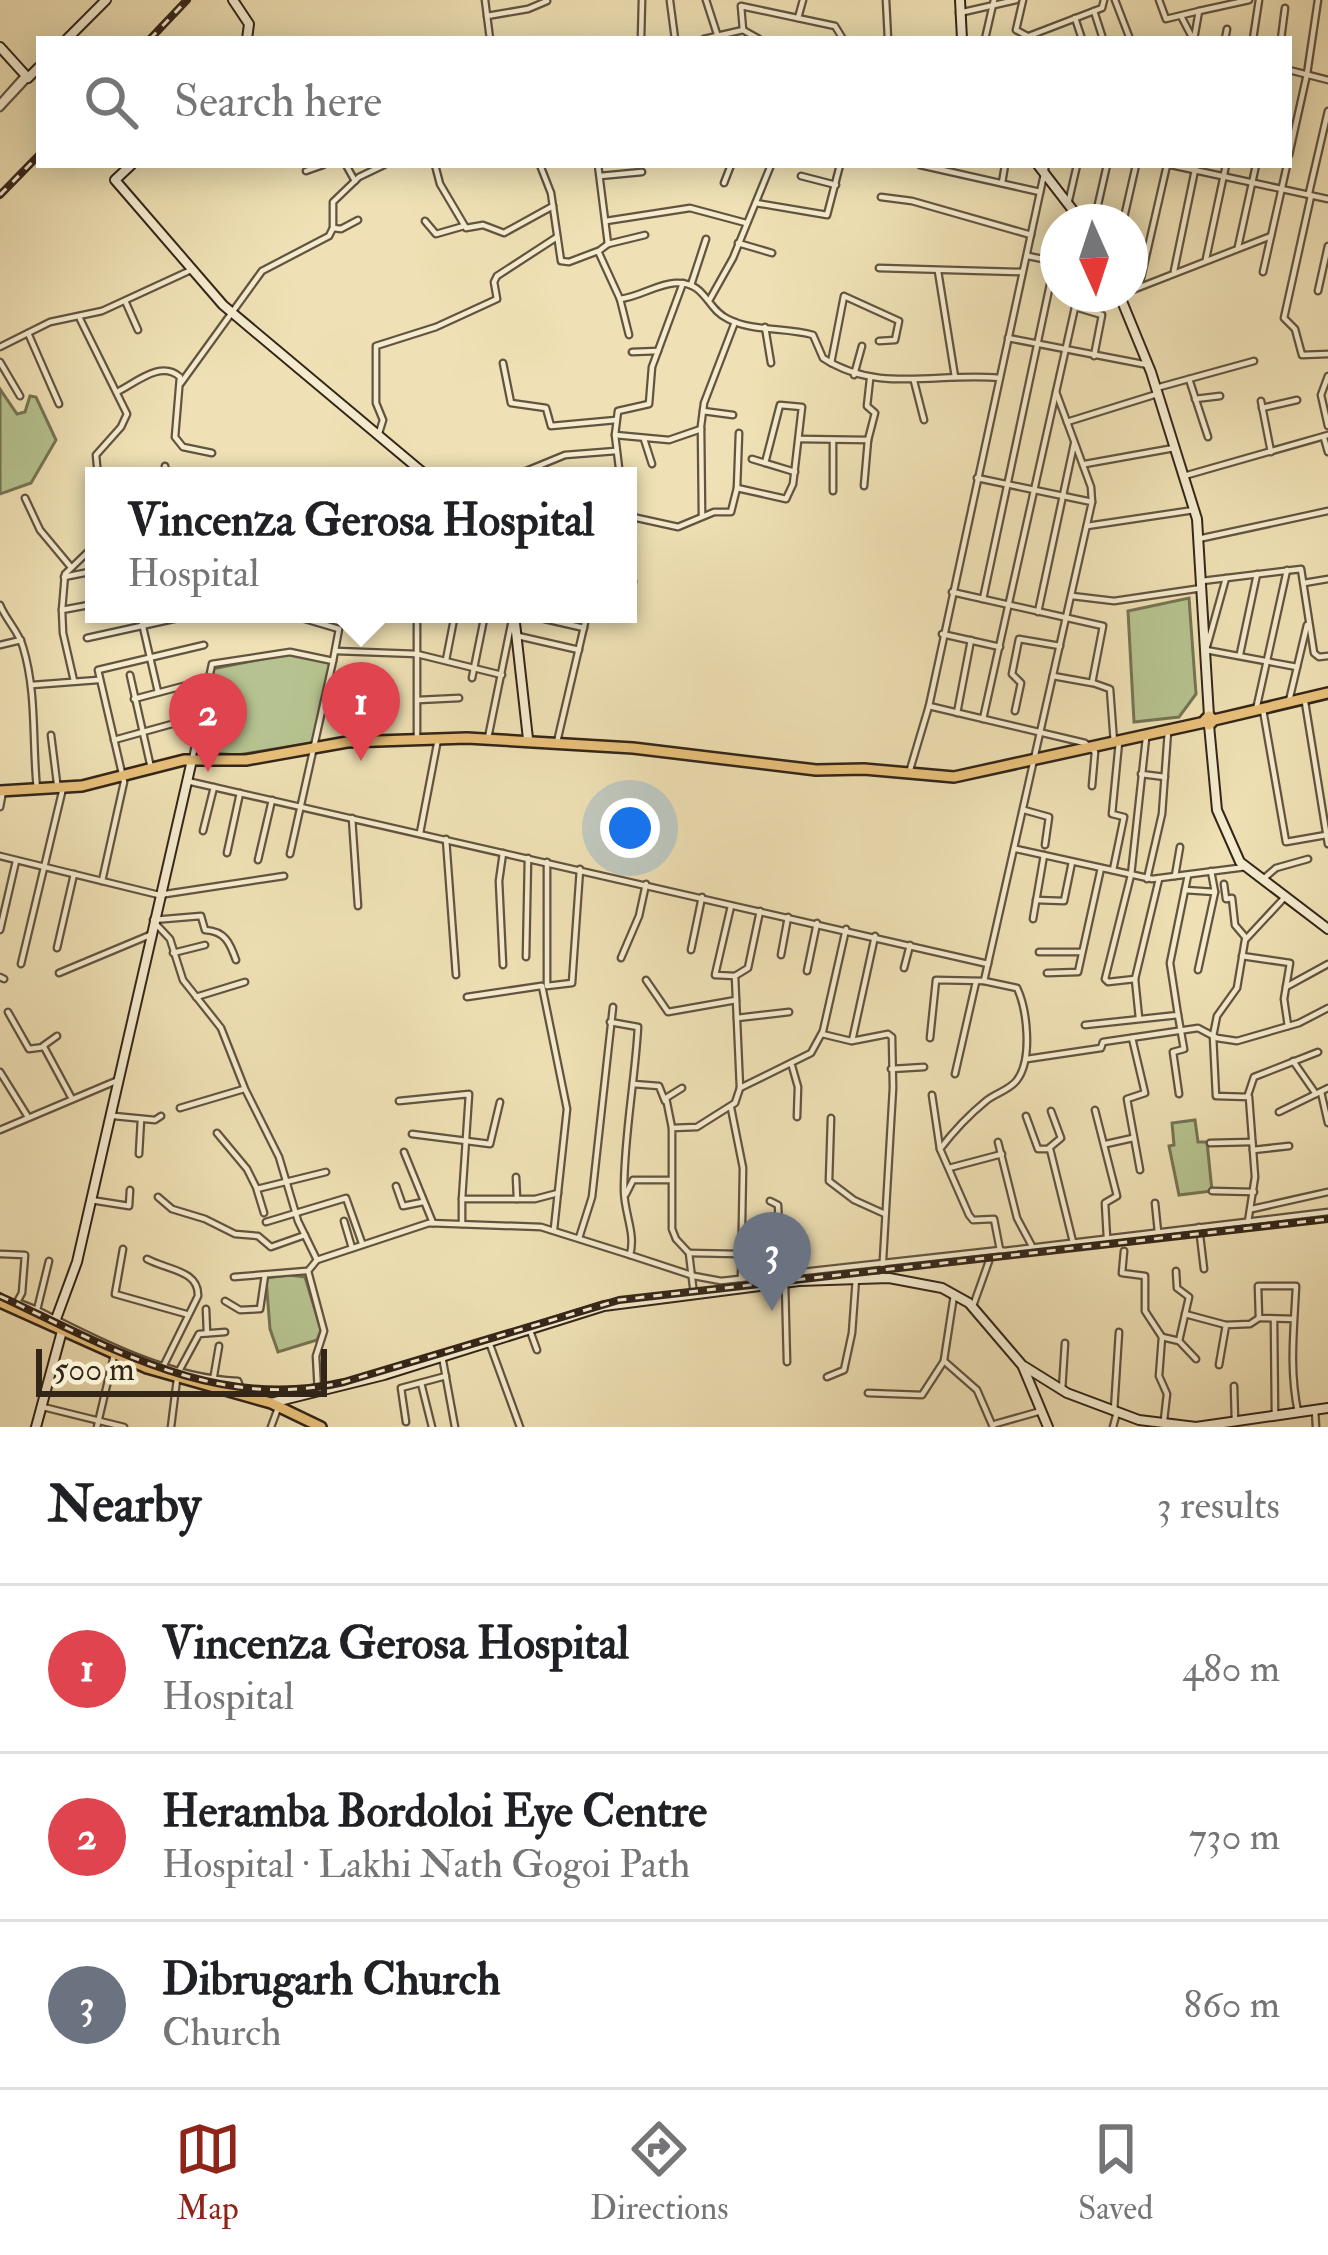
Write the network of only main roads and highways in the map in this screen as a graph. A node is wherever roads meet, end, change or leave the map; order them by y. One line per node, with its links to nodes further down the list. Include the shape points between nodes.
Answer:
1 (106, 0): 4 (main road)
2 (960, 0): 6 (main road)
3 (235, 1): 5 (main road)
4 (70, 36)
5 (247, 36)
6 (962, 36)
7 (0, 47): 8 (main road, via 27,76)
8 (36, 69)
9 (127, 168): 13 (main road, via 116,180 233,314)
10 (1044, 168): 11 (main road)
11 (1068, 204)
12 (1127, 312): 16 (main road, via 1194,510)
13 (415, 467)
14 (519, 623): 17 (main road)
15 (1328, 693): 16 (main road)
16 (1209, 721): 17 (main road, via 967,776 816,770); 20 (main road, via 1226,836 1246,867)
17 (528, 739): 18 (main road)
18 (192, 760): 19 (main road, via 61,788); 22 (main road)
19 (2, 791)
20 (1328, 929)
21 (0, 1303): 23 (main road)
22 (56, 1319)
23 (62, 1331): 25 (main road); 29 (main road)
24 (1022, 1365): 25 (main road, via 972,1307 932,1284 783,1279 604,1306); 27 (main road, via 1062,1390); 31 (main road)
25 (274, 1406): 30 (main road)
26 (1328, 1408): 28 (main road)
27 (1163, 1425): 28 (main road)
28 (1204, 1426)
29 (36, 1427)
30 (321, 1427)
31 (1048, 1427)

